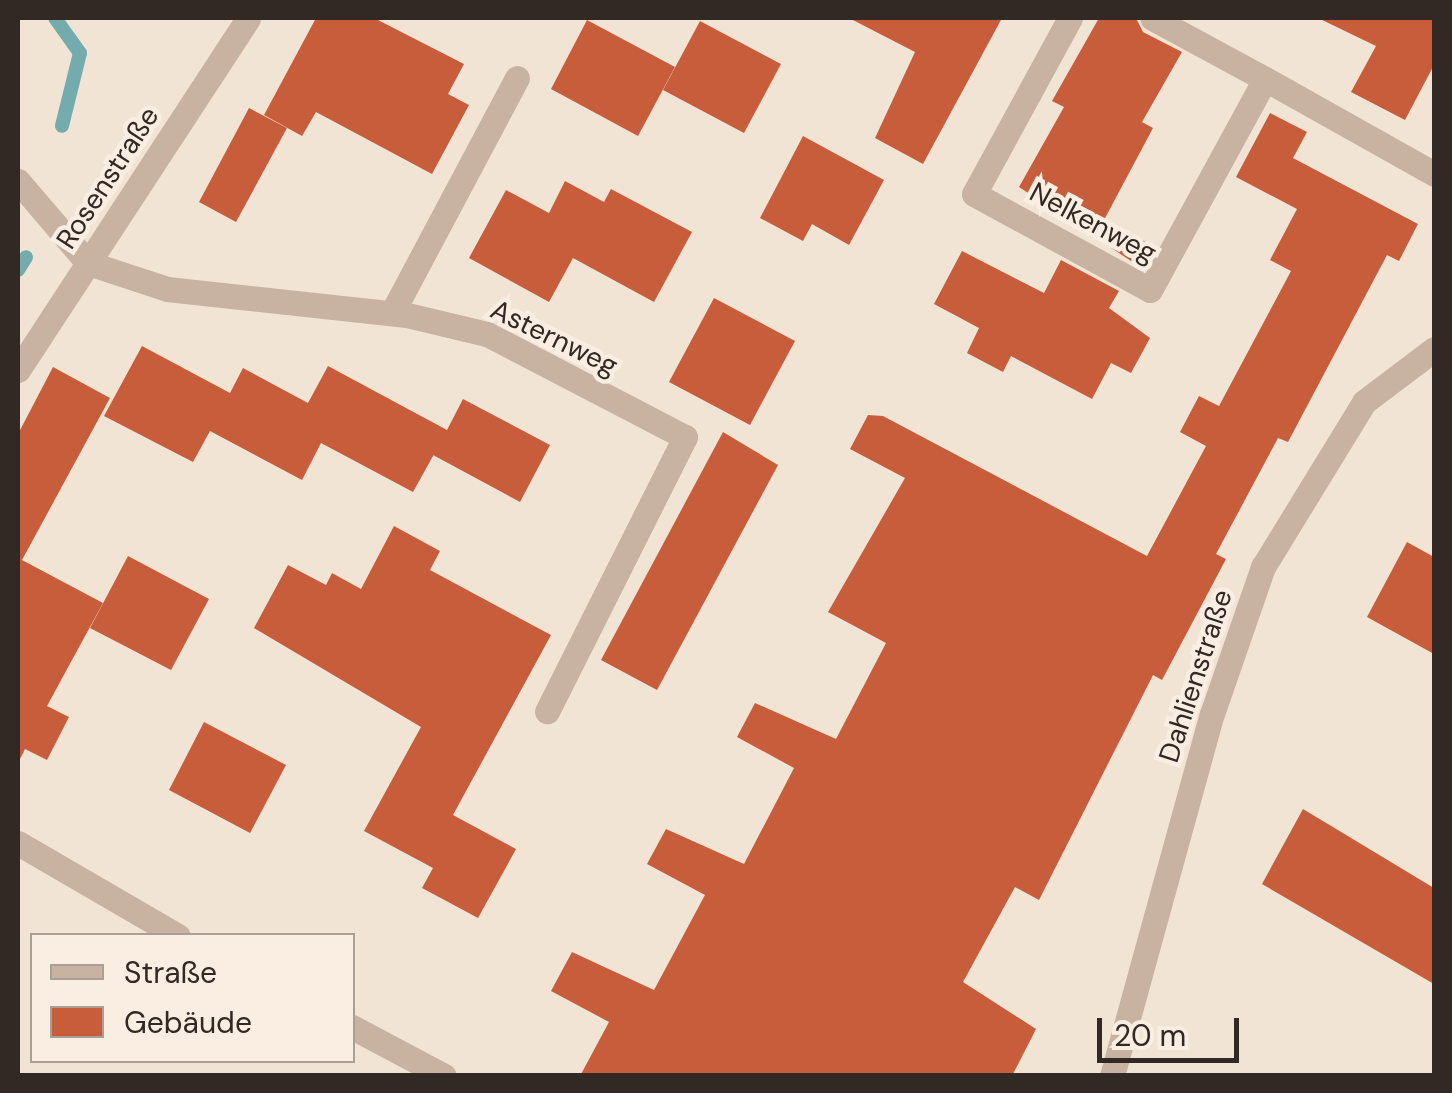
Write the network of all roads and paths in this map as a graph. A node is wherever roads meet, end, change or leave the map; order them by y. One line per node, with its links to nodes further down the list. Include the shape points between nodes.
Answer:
1 (248, 18): 8 (street, Rosenstraße)
2 (1070, 18): 5 (street, Nelkenweg, via 974,194 1150,290)
3 (1152, 18): 5 (street)
4 (516, 78): 9 (street)
5 (1265, 79): 6 (street)
6 (1434, 174)
7 (18, 182): 8 (street)
8 (88, 263): 9 (street, Asternweg, via 167,289); 11 (street, Rosenstraße)
9 (392, 313): 12 (street, Asternweg, via 487,334 685,438)
10 (1434, 348): 17 (street, Dahlienstraße, via 1364,402 1263,567 1212,714)
11 (18, 370)
12 (547, 710)
13 (18, 842): 14 (street)
14 (173, 933)
15 (355, 1030): 16 (street)
16 (444, 1076)
17 (1112, 1076)

